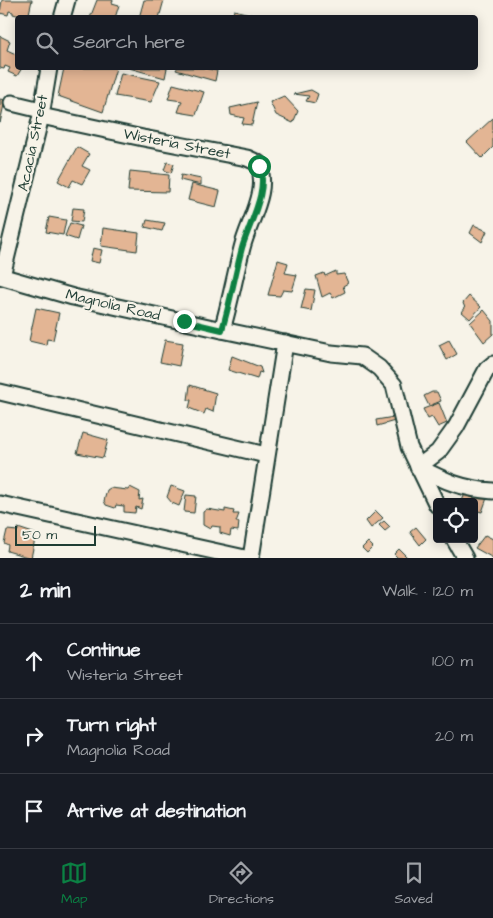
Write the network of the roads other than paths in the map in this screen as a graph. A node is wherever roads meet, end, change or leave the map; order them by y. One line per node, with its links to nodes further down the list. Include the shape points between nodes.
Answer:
1 (67, 0): 2 (street)
2 (63, 15)
3 (49, 70): 5 (street, Acacia Street)
4 (12, 103): 5 (street)
5 (41, 113): 6 (street, Acacia Street); 7 (street, Wisteria Street, via 258,163 262,172 258,207 242,246)
6 (1, 276): 7 (street, Magnolia Road, via 73,297)
7 (222, 330): 8 (street, Magnolia Road)
8 (286, 343): 11 (street); 12 (street, Magnolia Road, via 362,356 379,368 394,385 402,423)
9 (493, 364): 12 (street, via 487,369 456,427 442,446)
10 (0, 392): 11 (street)
11 (266, 455): 18 (street)
12 (418, 467): 13 (street, via 453,485); 14 (street, Magnolia Road)
13 (493, 491)
14 (434, 498)
15 (0, 504): 17 (street)
16 (456, 543): 19 (street)
17 (245, 558)
18 (252, 558)
19 (465, 558)

